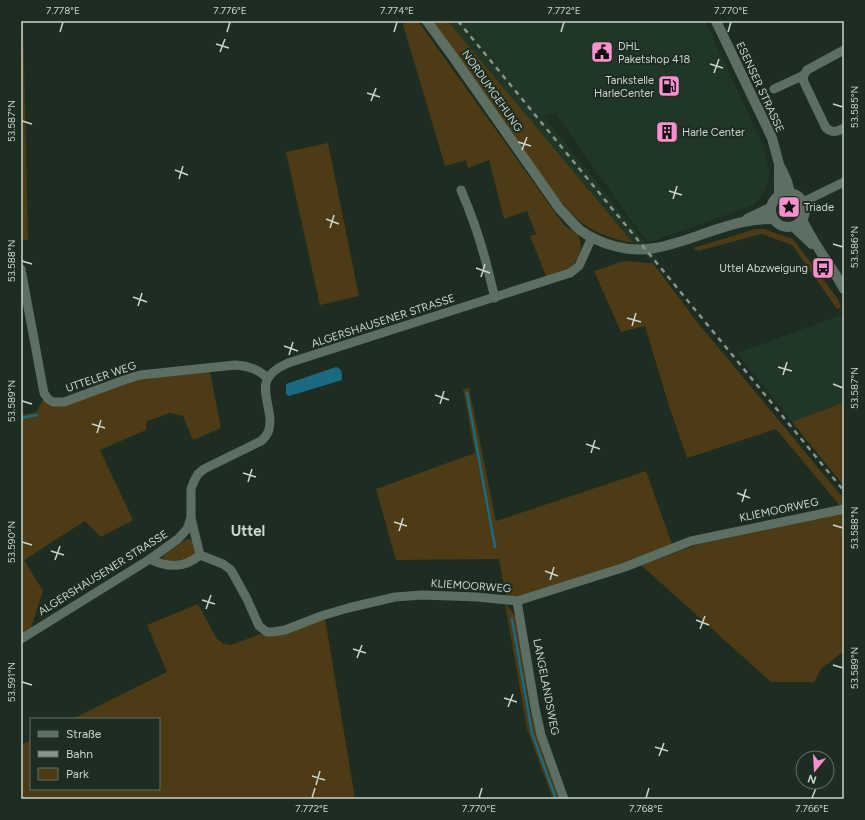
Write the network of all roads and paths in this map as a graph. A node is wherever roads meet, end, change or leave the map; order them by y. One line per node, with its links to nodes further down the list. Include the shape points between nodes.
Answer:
1 (427, 21): 18 (main road, NORDUMGEHUNG, via 559,208)
2 (716, 21): 7 (main road, ESENSER STRASSE, via 772,138)
3 (844, 50): 4 (street)
4 (804, 74): 5 (street); 6 (street, via 803,80 826,128 834,132)
5 (774, 89)
6 (844, 128)
7 (779, 164): 10 (main road, ESENSER STRASSE); 11 (main road, ESENSER STRASSE)
8 (844, 182): 12 (street)
9 (461, 190): 22 (street, via 475,224)
10 (790, 193): 11 (main road); 12 (main road)
11 (779, 195): 13 (main road)
12 (803, 202): 15 (main road, via 805,208)
13 (770, 208): 14 (main road); 16 (main road, NORDUMGEHUNG)
14 (773, 219): 16 (main road, NORDUMGEHUNG); 17 (main road, via 782,226)
15 (802, 219): 17 (main road); 19 (main road)
16 (743, 222): 18 (main road, NORDUMGEHUNG, via 654,249 637,250)
17 (793, 226): 19 (main road)
18 (592, 237): 22 (street, ALGERSHAUSENER STRASSE, via 578,266 570,273)
19 (817, 248): 21 (main road)
20 (21, 269): 23 (street, UTTELER WEG, via 44,393 53,402 64,402 124,380 157,372 245,365)
21 (844, 289)
22 (495, 298): 23 (street, ALGERSHAUSENER STRASSE, via 288,363 275,370)
23 (268, 378): 25 (street, ALGERSHAUSENER STRASSE, via 265,391 270,422 268,434 261,441 198,474 191,489)
24 (844, 509): 28 (street, KLIEMOORWEG, via 691,541 624,567)
25 (190, 518): 26 (street); 27 (street, ALGERSHAUSENER STRASSE, via 187,529 178,539)
26 (200, 555): 27 (street, via 191,562 181,565 162,564); 28 (street, KLIEMOORWEG, via 231,570 259,626 267,632 285,630 321,616 395,597 422,595)
27 (150, 559): 29 (street, ALGERSHAUSENER STRASSE)
28 (517, 601): 30 (street, LANGELANDSWEG, via 541,735)
29 (21, 639)
30 (564, 799)

